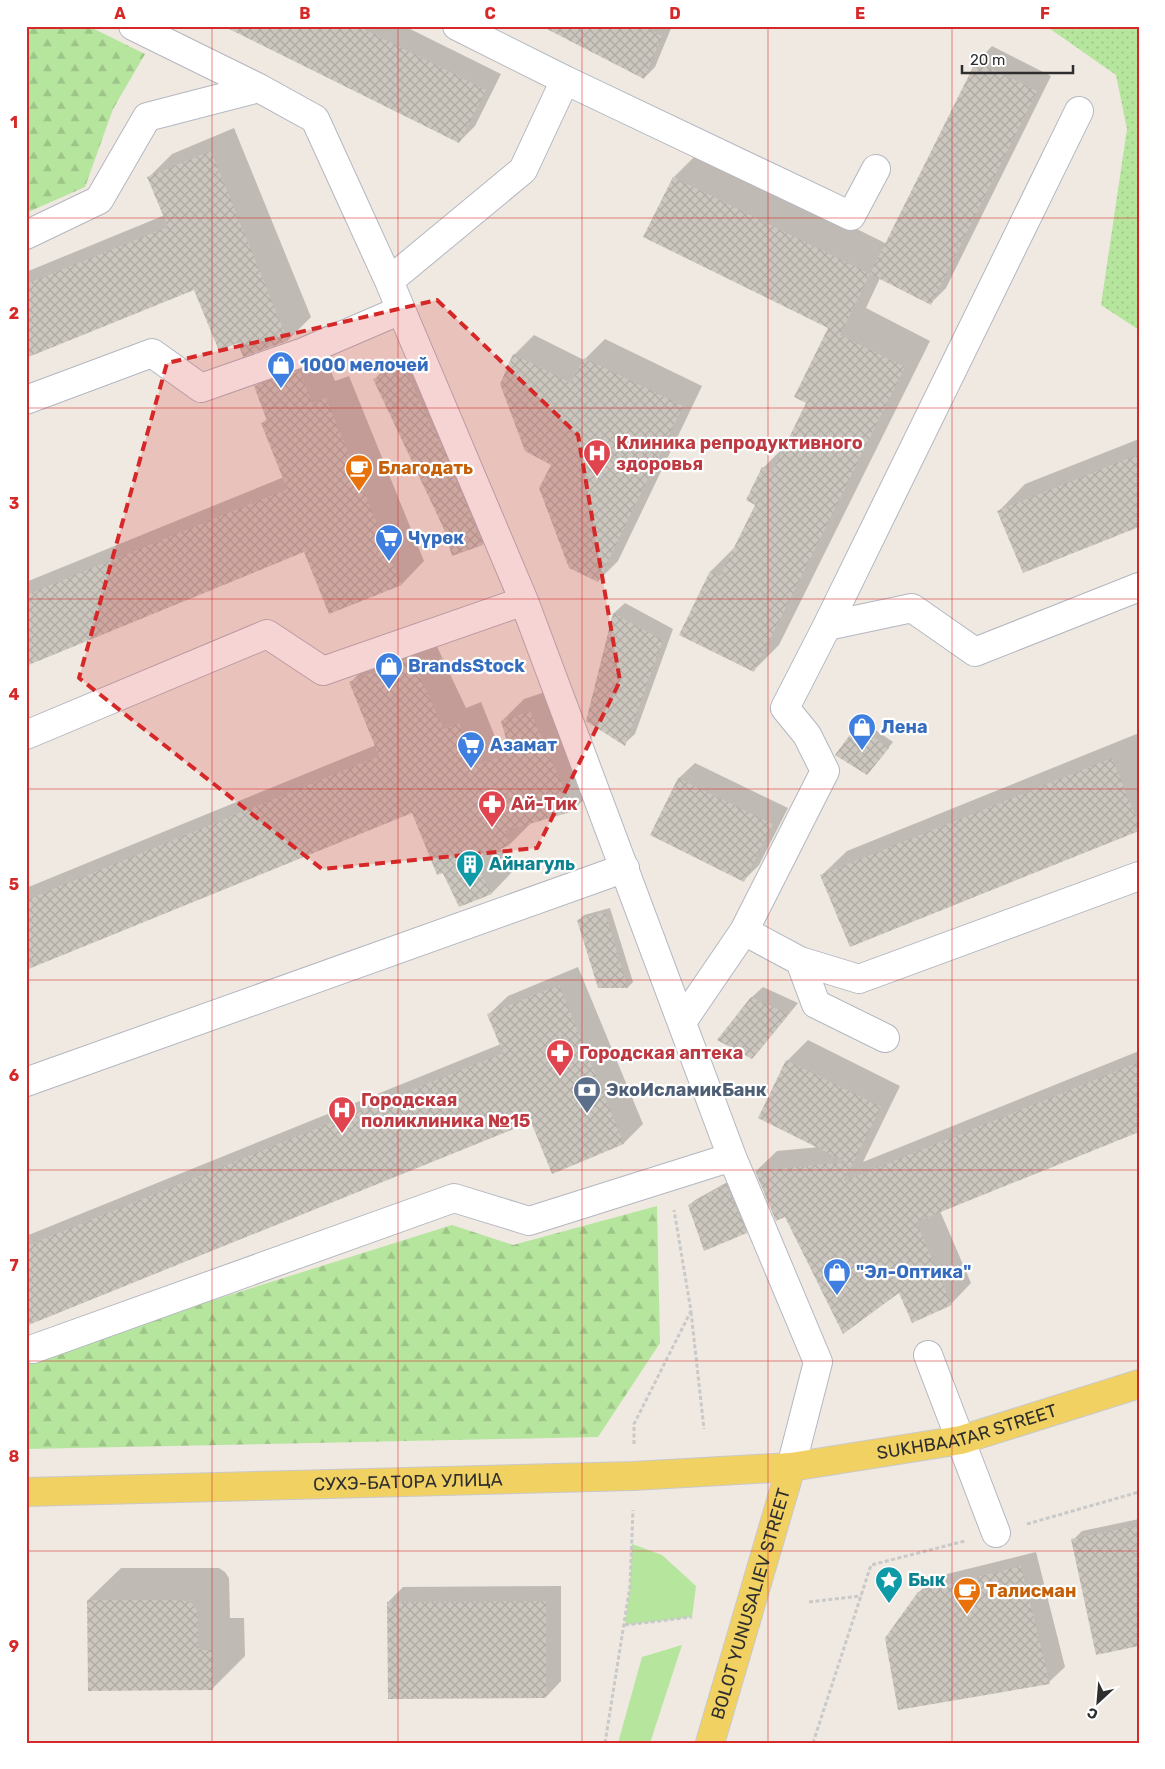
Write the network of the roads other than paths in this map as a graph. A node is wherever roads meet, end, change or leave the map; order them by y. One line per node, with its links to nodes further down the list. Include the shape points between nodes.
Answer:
1 (133, 26): 4 (lane)
2 (457, 26): 3 (lane)
3 (565, 80): 6 (lane, via 851,216); 8 (lane, via 523,170)
4 (259, 88): 7 (lane, via 147,117 98,200); 8 (lane, via 315,119)
5 (1079, 111): 13 (lane)
6 (876, 169)
7 (26, 235)
8 (389, 281): 9 (lane)
9 (401, 310): 10 (lane, via 301,353 200,388 152,354); 12 (lane)
10 (26, 400)
11 (1139, 587): 13 (lane, via 975,652 912,608)
12 (524, 601): 14 (lane, via 323,672 268,634); 15 (lane)
13 (827, 626): 17 (lane, via 785,708 807,735 825,771)
14 (26, 736)
15 (625, 868): 19 (lane); 21 (lane)
16 (1139, 876): 18 (lane, via 859,979)
17 (744, 931): 18 (lane); 19 (lane)
18 (800, 961): 20 (lane, via 816,1004)
19 (682, 1022): 22 (lane)
20 (885, 1038)
21 (26, 1082)
22 (732, 1157): 23 (lane, via 529,1221 454,1198); 27 (lane, via 818,1362)
23 (33, 1349)
24 (928, 1355): 26 (lane)
25 (1139, 1384): 26 (main road, SUKHBAATAR STREET)
26 (961, 1440): 27 (main road, SUKHBAATAR STREET); 29 (lane)
27 (791, 1467): 28 (main road, СУХЭ-БАТОРА УЛИЦА, via 633,1476); 30 (main road, BOLOT YUNUSALIEV STREET)
28 (26, 1492)
29 (996, 1534)
30 (710, 1742)

